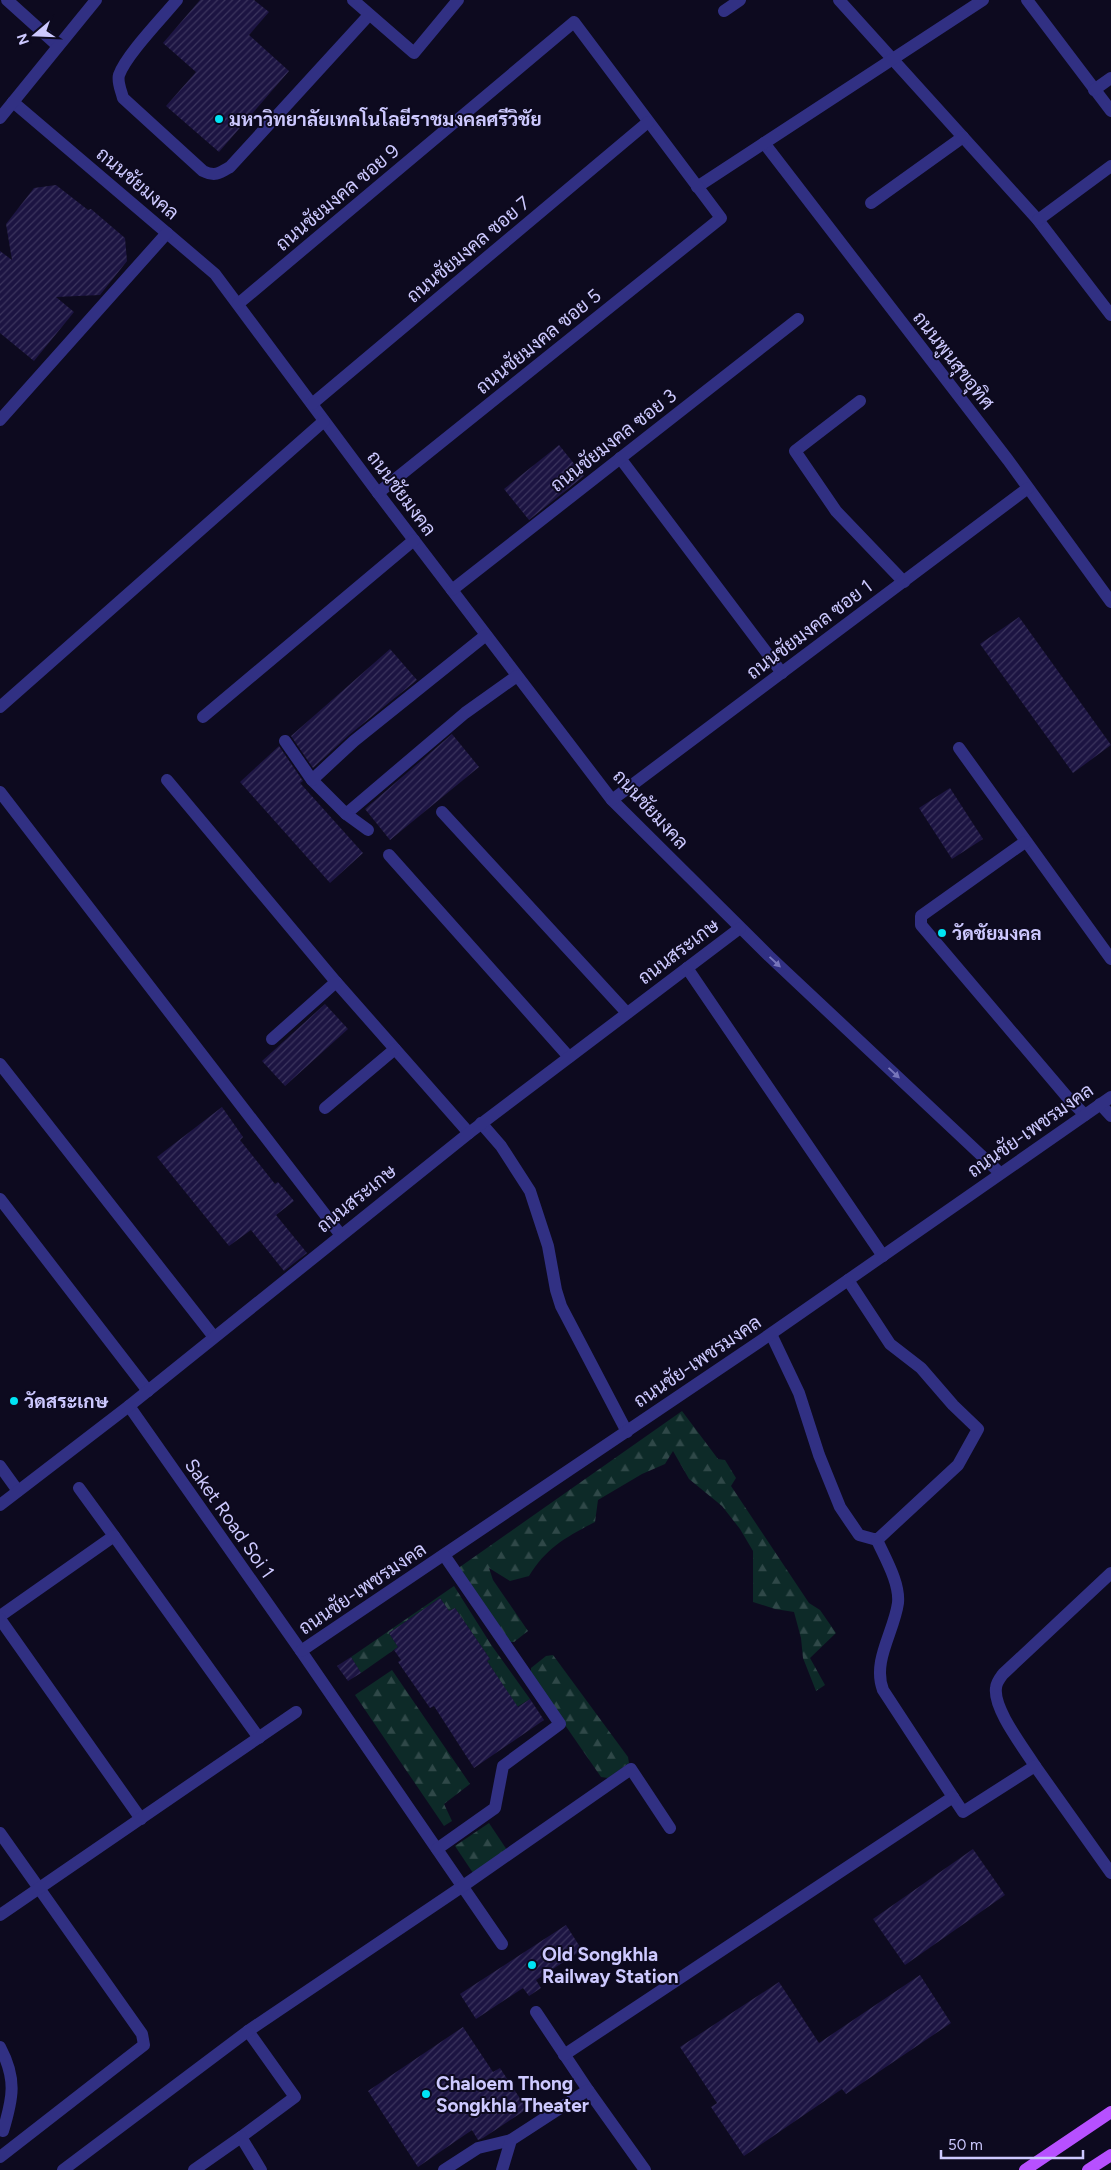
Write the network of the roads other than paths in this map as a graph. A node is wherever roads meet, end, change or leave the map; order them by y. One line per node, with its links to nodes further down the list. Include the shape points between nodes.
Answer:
1 (7, 0): 12 (street)
2 (96, 0): 12 (street)
3 (177, 0): 11 (street, via 131,57 119,75 119,85 123,98 203,171 217,175 230,167)
4 (353, 0): 11 (street)
5 (458, 0): 11 (street, via 414,53)
6 (740, 0): 10 (street)
7 (839, 0): 13 (street)
8 (982, 0): 13 (street)
9 (1027, 0): 15 (street)
10 (724, 10)
11 (370, 14)
12 (58, 46): 16 (street)
13 (892, 58): 20 (street); 21 (street)
14 (1111, 78): 15 (street)
15 (1094, 90): 17 (street)
16 (13, 102): 18 (street); 26 (street, ถนนชัยมงคล)
17 (1111, 111)
18 (0, 118)
19 (648, 122): 23 (street); 27 (street, ถนนชัยมงคล ซอย 9, via 574,22); 31 (street, ถนนชัยมงคล ซอย 7)
20 (963, 137): 24 (street); 25 (street)
21 (764, 143): 23 (street); 35 (street, ถนนพูนสุขอุทิศ)
22 (1111, 166): 25 (street)
23 (697, 187): 36 (street, ถนนชัยมงคล ซอย 5, via 721,218)
24 (871, 203)
25 (1038, 220): 28 (street)
26 (168, 233): 27 (street, ถนนชัยมงคล, via 215,274); 32 (street)
27 (238, 304): 31 (street, ถนนชัยมงคล)
28 (1111, 315)
29 (798, 319): 34 (street, ถนนชัยมงคล ซอย 3)
30 (860, 401): 38 (street, via 795,451 836,511)
31 (312, 404): 33 (street, ถนนชัยมงคล)
32 (0, 420)
33 (324, 421): 36 (street, ถนนชัยมงคล); 44 (street)
34 (620, 458): 39 (street, ถนนชัยมงคล ซอย 3); 42 (street)
35 (1028, 488): 38 (street, ถนนชัยมงคล ซอย 1); 40 (street, ถนนพูนสุขอุทิศ)
36 (378, 493): 37 (street, ถนนชัยมงคล)
37 (414, 540): 39 (street, ถนนชัยมงคล); 45 (street)
38 (904, 582): 42 (street, ถนนชัยมงคล ซอย 1)
39 (452, 590): 41 (street, ถนนชัยมงคล)
40 (1111, 602)
41 (486, 635): 43 (street, ถนนชัยมงคล); 49 (street, via 354,741)
42 (782, 673): 51 (street, ถนนชัยมงคล ซอย 1)
43 (518, 676): 51 (street, ถนนชัยมงคล); 53 (street, via 465,713)
44 (0, 707)
45 (203, 718)
46 (285, 741): 49 (street)
47 (959, 748): 55 (street)
48 (167, 780): 60 (street)
49 (312, 780): 53 (street)
50 (0, 792): 75 (street)
51 (612, 800): 57 (street, ถนนชัยมงคล)
52 (442, 812): 61 (street)
53 (346, 814): 54 (street)
54 (368, 830)
55 (1025, 842): 58 (street); 69 (street, via 921,916 921,925)
56 (389, 855): 64 (street)
57 (740, 928): 59 (street, ถนนสระเกษ); 73 (street, ถนนชัยมงคล, one-way to 73)
58 (1111, 959)
59 (687, 968): 61 (street, ถนนสระเกษ); 76 (street)
60 (336, 982): 62 (street); 63 (street)
61 (626, 1013): 64 (street, ถนนสระเกษ)
62 (272, 1039)
63 (395, 1049): 68 (street); 72 (street)
64 (569, 1057): 71 (street, ถนนสระเกษ)
65 (0, 1064): 79 (street)
66 (1111, 1097): 67 (street, ถนนชัย-เพชรมงคล)
67 (1100, 1104): 69 (street, ถนนชัย-เพชรมงคล); 70 (street)
68 (325, 1108)
69 (1085, 1115): 73 (street, ถนนชัย-เพชรมงคล)
70 (1111, 1116)
71 (481, 1123): 72 (street, ถนนสระเกษ); 82 (street, via 501,1146 530,1191 548,1246 561,1306)
72 (468, 1132): 75 (street, ถนนสระเกษ)
73 (1000, 1173): 76 (street, ถนนชัย-เพชรมงคล)
74 (0, 1199): 80 (street)
75 (340, 1234): 79 (street, ถนนสระเกษ)
76 (883, 1256): 77 (street, ถนนชัย-เพชรมงคล)
77 (848, 1280): 78 (street, ถนนชัย-เพชรมงคล); 88 (street, via 890,1344 921,1368 978,1429 958,1465)
78 (771, 1334): 82 (street, ถนนชัย-เพชรมงคล); 88 (street, via 799,1393 819,1456 840,1507 859,1535)
79 (214, 1337): 80 (street, ถนนสระเกษ)
80 (148, 1391): 81 (street, ถนนสระเกษ)
81 (129, 1406): 85 (street, ถนนสระเกษ); 92 (street, Saket Road Soi 1)
82 (626, 1432): 89 (street, ถนนชัย-เพชรมงคล)
83 (0, 1466): 85 (street)
84 (79, 1488): 87 (street)
85 (18, 1491): 86 (street, ถนนสระเกษ)
86 (0, 1505)
87 (114, 1536): 91 (street); 94 (street)
88 (877, 1540): 96 (street, via 894,1581 898,1601 879,1668 879,1680 882,1690)
89 (444, 1555): 92 (street, ถนนชัย-เพชรมงคล); 100 (street, via 560,1724 503,1766 495,1808)
90 (1111, 1573): 95 (street, via 1003,1674 996,1688 1002,1713)
91 (0, 1618): 97 (street)
92 (301, 1651): 100 (street, Saket Road Soi 1)
93 (296, 1712): 94 (street)
94 (259, 1738): 97 (street)
95 (1035, 1766): 96 (street, via 963,1812); 101 (street)
96 (953, 1797): 109 (street)
97 (140, 1819): 103 (street)
98 (670, 1828): 102 (street, via 631,1768)
99 (0, 1833): 103 (street)
100 (437, 1849): 102 (street, Saket Road Soi 1)
101 (1111, 1873)
102 (464, 1886): 105 (street, Saket Road Soi 1); 107 (street)
103 (39, 1889): 104 (street); 115 (street, via 137,2026 144,2045)
104 (0, 1915)
105 (502, 1944)
106 (536, 2012): 109 (street)
107 (248, 2031): 113 (street, via 295,2097); 118 (street)
108 (0, 2047): 112 (street, via 10,2066 12,2082 12,2102)
109 (564, 2055): 110 (street)
110 (588, 2090): 114 (street); 123 (street)
111 (1111, 2112): 124 (main road)
112 (2, 2129): 115 (street)
113 (241, 2137): 119 (street); 120 (street)
114 (511, 2140): 121 (street, via 478,2148); 122 (street)
115 (14, 2145): 117 (street)
116 (1111, 2154): 125 (main road)
117 (0, 2156)
118 (67, 2169)
119 (194, 2170)
120 (261, 2170)
121 (444, 2170)
122 (502, 2170)
123 (646, 2170)
124 (1025, 2170)
125 (1088, 2170)

